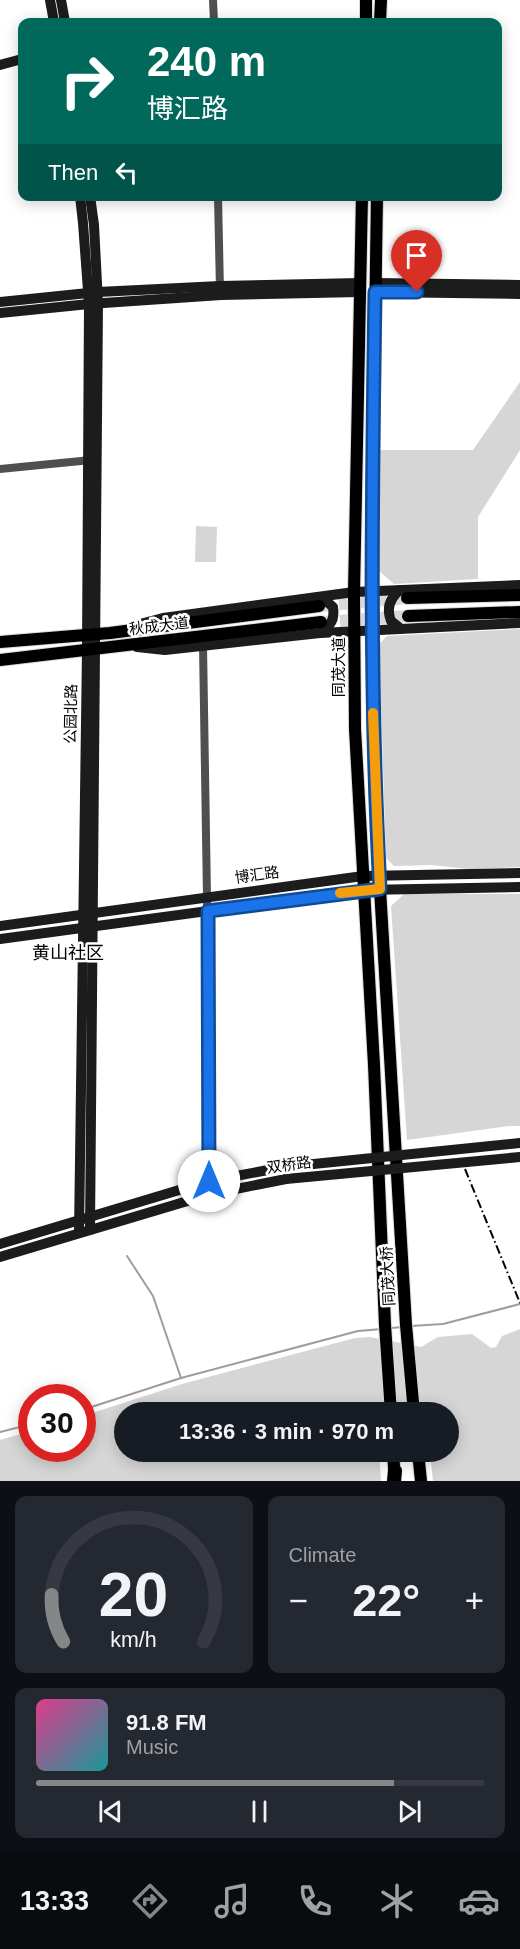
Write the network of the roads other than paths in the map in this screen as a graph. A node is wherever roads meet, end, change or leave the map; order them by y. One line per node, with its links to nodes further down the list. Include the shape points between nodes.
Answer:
1 (50, 0): 6 (main road)
2 (61, 0): 7 (main road)
3 (213, 0): 8 (street)
4 (366, 0): 9 (main road)
5 (381, 0): 10 (main road)
6 (53, 18)
7 (63, 18)
8 (214, 18)
9 (366, 18)
10 (380, 18)
11 (18, 60): 12 (main road)
12 (0, 64)
13 (81, 201): 25 (main road, 公园北路)
14 (90, 201): 18 (main road, 公园北路)
15 (218, 201): 23 (street)
16 (362, 201): 21 (main road, 同茂大道)
17 (377, 201): 20 (main road)
18 (96, 267): 22 (main road, via 107,282); 25 (main road, 公园北路)
19 (520, 285): 20 (main road)
20 (375, 287): 24 (main road); 31 (main road)
21 (360, 288): 23 (main road); 32 (main road, 同茂大道)
22 (121, 291): 23 (main road); 25 (main road)
23 (220, 291): 25 (main road)
24 (520, 294)
25 (93, 298): 26 (main road); 27 (main road); 28 (main road, 公园北路)
26 (0, 302)
27 (0, 313)
28 (92, 459): 29 (street); 43 (main road, 公园北路)
29 (0, 469)
30 (520, 585): 33 (main road)
31 (371, 591): 32 (main road); 33 (main road); 41 (main road)
32 (354, 592): 35 (main road); 42 (main road, 同茂大道)
33 (403, 594): 34 (main road); 40 (main road, via 395,594 388,608 391,621)
34 (520, 595)
35 (318, 602): 39 (main road, via 327,601 333,607 330,626); 43 (main road, 秋成大道)
36 (520, 612): 37 (main road)
37 (408, 616)
38 (520, 623): 40 (main road)
39 (321, 628): 42 (main road); 45 (main road); 46 (main road, 秋成大道)
40 (401, 629): 41 (main road)
41 (371, 630): 42 (main road); 50 (main road)
42 (354, 631): 51 (main road, 同茂大道)
43 (91, 634): 44 (main road, 秋成大道); 47 (main road, 公园北路)
44 (0, 642)
45 (203, 645): 46 (main road, via 165,650); 55 (street)
46 (122, 646): 47 (main road, 秋成大道)
47 (91, 650): 48 (main road, 秋成大道); 57 (main road, 公园北路)
48 (0, 660)
49 (520, 873): 50 (main road, 博汇路)
50 (379, 875): 51 (main road, 博汇路); 53 (main road)
51 (363, 876): 54 (main road, 同茂大道); 55 (main road, 博汇路)
52 (520, 887): 53 (main road, 博汇路)
53 (380, 889): 54 (main road, 博汇路); 70 (main road, 同茂大桥, bridge)
54 (364, 890): 56 (main road, 博汇路); 61 (main road, 同茂大道)
55 (207, 897): 56 (street); 57 (main road, 博汇路)
56 (208, 911): 59 (main road, 博汇路); 64 (street)
57 (88, 913): 58 (main road, 博汇路); 59 (main road, 公园北路)
58 (0, 926)
59 (88, 927): 60 (main road, 博汇路); 65 (main road, 公园北路)
60 (0, 939)
61 (376, 1137): 69 (main road, 同茂大桥, bridge)
62 (520, 1143): 64 (main road, 双桥路, bridge, via 284,1167)
63 (520, 1157): 66 (main road, 双桥路, bridge, via 286,1179 211,1194)
64 (209, 1181): 65 (main road, 双桥路)
65 (84, 1218): 66 (main road, 公园北路); 67 (main road, 双桥路)
66 (84, 1232): 68 (main road, 双桥路)
67 (0, 1244)
68 (0, 1257)
69 (390, 1402)
70 (413, 1402)
71 (394, 1462): 73 (main road)
72 (419, 1462): 74 (main road)
73 (395, 1478)
74 (421, 1481)

